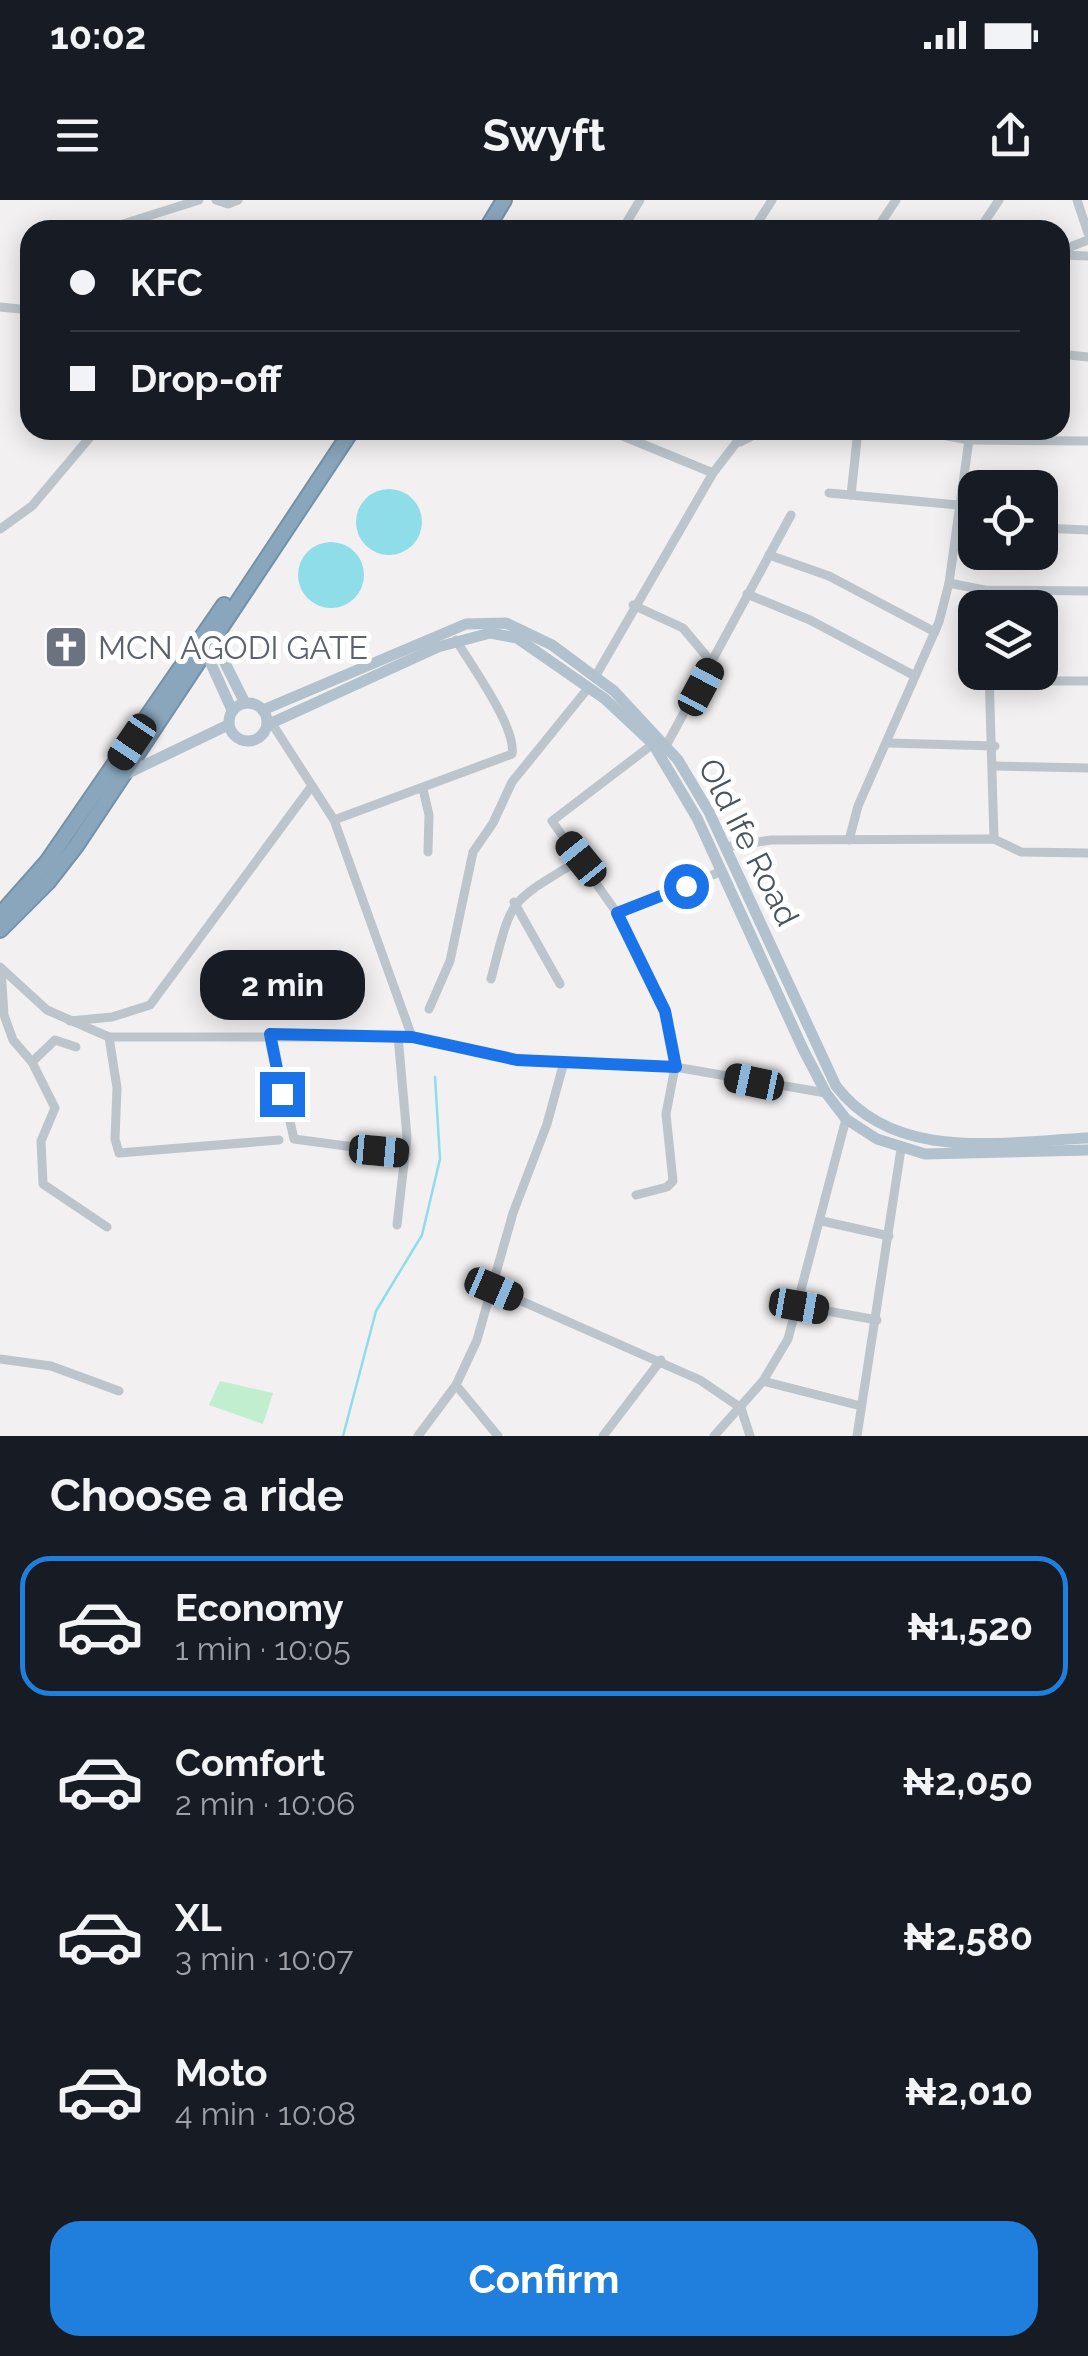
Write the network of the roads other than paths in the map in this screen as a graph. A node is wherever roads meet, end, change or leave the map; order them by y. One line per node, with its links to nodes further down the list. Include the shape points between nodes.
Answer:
1 (198, 200): 5 (street)
2 (216, 200): 3 (street)
3 (238, 200)
4 (1078, 200): 6 (street)
5 (136, 220)
6 (1088, 236)
7 (88, 440): 23 (street, via 32,506)
8 (335, 440): 34 (highway)
9 (345, 440): 34 (highway)
10 (625, 440): 17 (street)
11 (738, 440): 15 (street)
12 (743, 440): 15 (street)
13 (857, 440): 19 (street)
14 (969, 440): 16 (street)
15 (735, 444): 17 (street)
16 (964, 470)
17 (712, 474): 32 (street)
18 (829, 493): 19 (street)
19 (851, 495): 20 (street)
20 (958, 505): 22 (street)
21 (792, 515): 26 (street)
22 (957, 528): 27 (street)
23 (0, 529)
24 (1058, 529): 25 (street)
25 (1088, 530)
26 (769, 555): 31 (street); 33 (street, via 828,576)
27 (949, 583): 28 (street); 33 (street)
28 (984, 590)
29 (1058, 591): 30 (street)
30 (1088, 591)
31 (747, 594): 36 (street); 37 (street)
32 (633, 605): 36 (street, via 683,628); 40 (street)
33 (935, 632): 37 (street)
34 (207, 639): 42 (main road); 43 (main road); 53 (highway); 66 (highway)
35 (456, 640): 40 (main road, Old Ife Road, via 490,633 518,638); 46 (main road, Old Ife Road); 55 (street, via 514,746 501,761)
36 (713, 664): 49 (street)
37 (914, 676): 47 (street)
38 (1058, 679): 39 (street)
39 (1088, 680)
40 (592, 682): 44 (main road, Old Ife Road, via 532,633 490,621 428,639); 48 (main road, Old Ife Road); 49 (main road, Old Ife Road); 72 (street, via 512,782 473,852 450,961)
41 (990, 690): 50 (street)
42 (245, 703): 43 (main road); 44 (main road)
43 (232, 710): 45 (main road)
44 (263, 710): 46 (main road)
45 (228, 724): 46 (main road, Old Ife Road, via 245,742 260,738); 53 (main road)
46 (269, 724): 54 (street)
47 (889, 742): 50 (street); 59 (street)
48 (653, 744): 56 (main road, Old Ife Road); 63 (street, via 555,815 555,827)
49 (667, 744): 56 (main road, Old Ife Road)
50 (995, 746): 51 (street)
51 (995, 766): 52 (street); 58 (street)
52 (1088, 768)
53 (126, 774): 68 (highway, via 48,882)
54 (311, 787): 57 (street); 73 (street, via 150,1004 112,1018)
55 (423, 789): 57 (street); 61 (street)
56 (703, 815): 60 (main road, Old Ife Road); 64 (main road, Old Ife Road)
57 (334, 820): 77 (street)
58 (994, 838): 59 (street); 62 (street, via 1021,852)
59 (849, 840): 60 (street)
60 (725, 847): 84 (main road, Old Ife Road, via 814,1043 855,1110 880,1126 926,1140)
61 (428, 852)
62 (1088, 853)
63 (581, 859): 65 (street); 67 (street)
64 (720, 872): 67 (street); 82 (main road, Old Ife Road)
65 (514, 902): 70 (street); 71 (street)
66 (3, 910)
67 (617, 913): 81 (street, via 665,1011)
68 (0, 930)
69 (0, 968): 73 (street); 79 (street, via 4,1015 18,1049)
70 (492, 979)
71 (560, 984)
72 (428, 1009)
73 (68, 1022): 76 (street)
74 (270, 1034): 75 (street); 76 (street); 88 (street, via 294,1139)
75 (398, 1036): 77 (street); 88 (street)
76 (108, 1037): 85 (street, via 119,1153)
77 (412, 1037): 80 (street, via 490,1056)
78 (76, 1047): 79 (street, via 55,1040)
79 (32, 1062): 92 (street, via 55,1112 42,1141 43,1184)
80 (564, 1062): 81 (street); 94 (street)
81 (676, 1067): 82 (street); 89 (street, via 666,1114 673,1181)
82 (826, 1093): 83 (main road, Old Ife Road)
83 (846, 1119): 86 (main road, Old Ife Road); 90 (street)
84 (1088, 1138)
85 (279, 1140)
86 (901, 1148): 87 (main road, Old Ife Road, via 945,1156); 93 (street)
87 (1088, 1150)
88 (406, 1154): 91 (street)
89 (636, 1194)
90 (822, 1221): 93 (street); 95 (street)
91 (397, 1226)
92 (107, 1228)
93 (890, 1236): 96 (street)
94 (494, 1289): 98 (street); 100 (street)
95 (799, 1306): 96 (street); 99 (street)
96 (877, 1320): 102 (street)
97 (0, 1359): 101 (street, via 52,1366)
98 (661, 1360): 103 (street); 106 (street)
99 (763, 1380): 102 (street); 103 (street)
100 (456, 1384): 104 (street); 105 (street)
101 (119, 1391)
102 (861, 1406): 109 (street)
103 (741, 1408): 107 (street); 108 (street)
104 (418, 1436)
105 (498, 1436)
106 (603, 1436)
107 (714, 1436)
108 (750, 1436)
109 (857, 1436)

